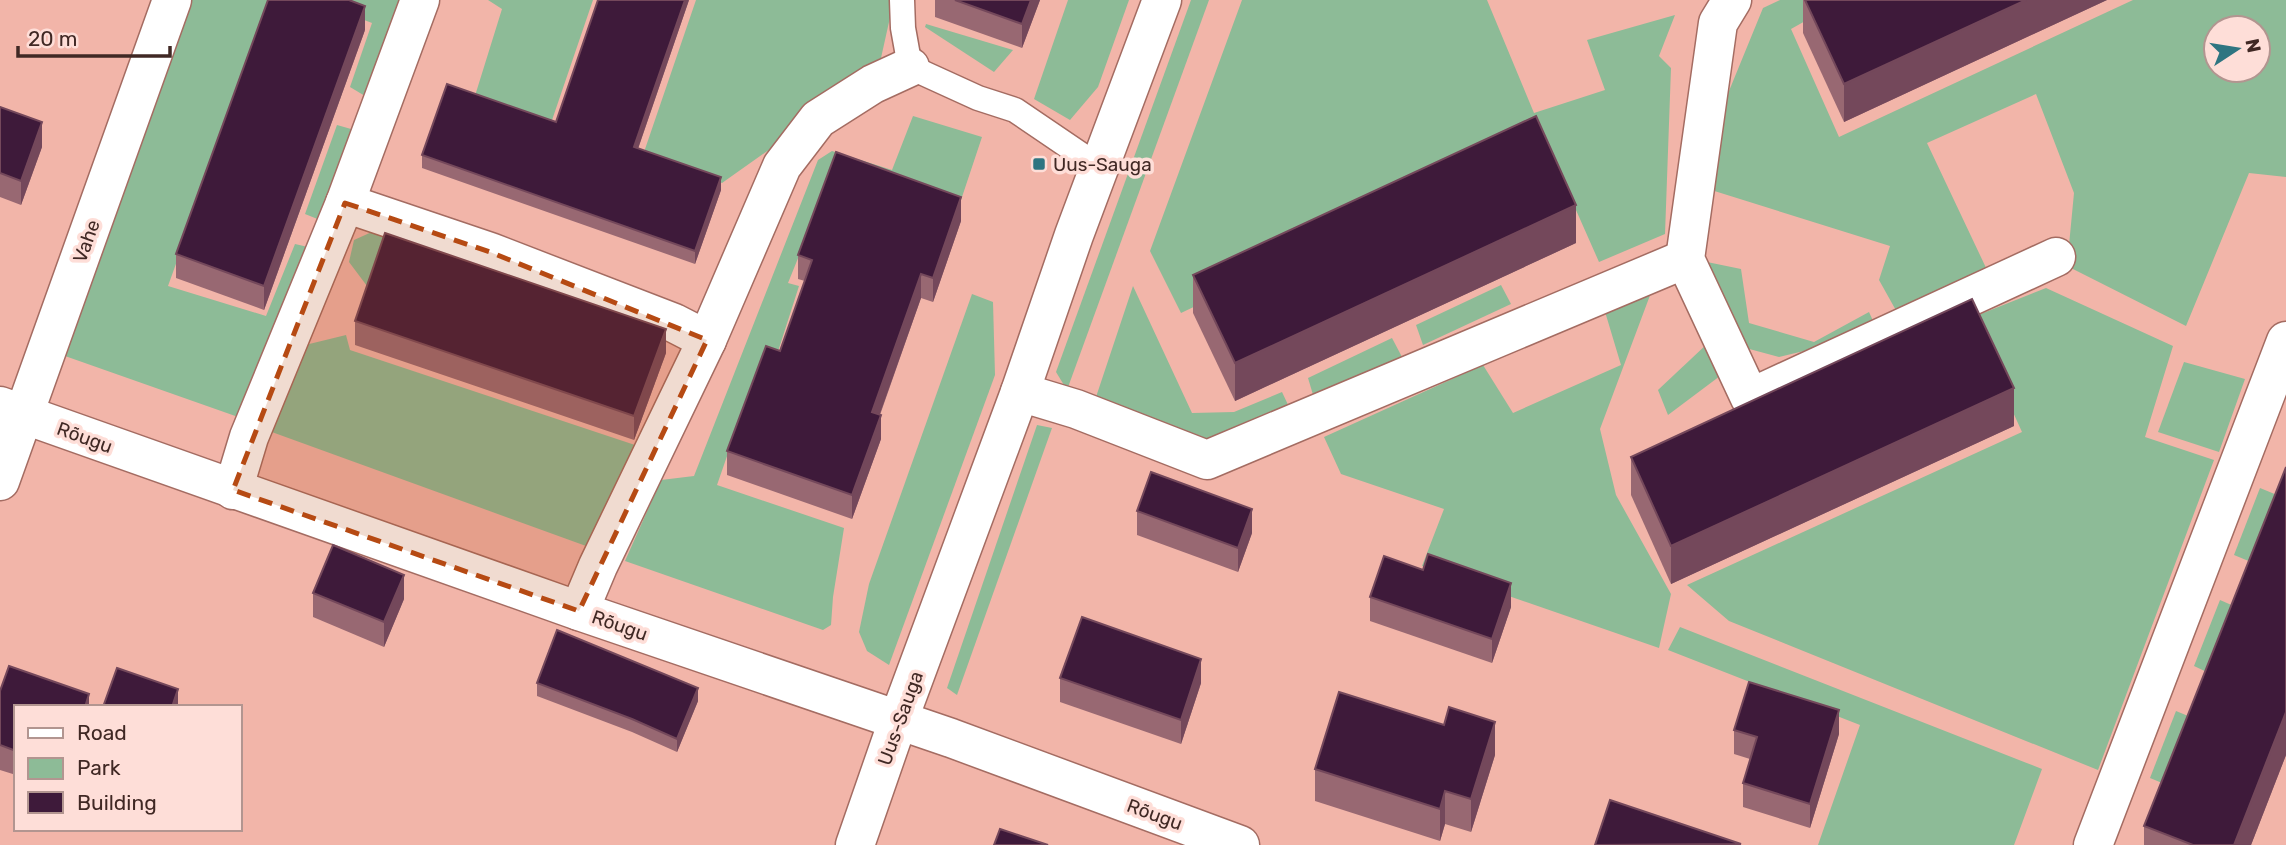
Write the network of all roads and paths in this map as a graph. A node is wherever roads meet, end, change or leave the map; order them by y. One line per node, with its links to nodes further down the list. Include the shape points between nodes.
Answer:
1 (172, 0): 14 (street, Vahe)
2 (420, 0): 8 (street)
3 (902, 0): 6 (lane)
4 (1162, 0): 7 (street, Uus-Sauga)
5 (1732, 0): 10 (street, via 1718,23)
6 (910, 67): 7 (lane, via 1015,110); 11 (street, via 818,119 782,166)
7 (1100, 167): 13 (street, Uus-Sauga)
8 (345, 203): 11 (street, via 490,251); 16 (street, via 249,437)
9 (2056, 257): 10 (street, via 1750,398)
10 (1685, 259): 13 (street, via 1207,460)
11 (707, 340): 17 (street)
12 (2286, 341): 21 (street)
13 (1020, 392): 18 (street, Uus-Sauga)
14 (12, 410): 15 (street, Vahe); 16 (street, Rõugu)
15 (0, 481)
16 (233, 489): 17 (street, Rõugu)
17 (579, 611): 18 (street, Rõugu)
18 (898, 721): 19 (street, Uus-Sauga); 20 (street, Rõugu)
19 (855, 845)
20 (1240, 845)
21 (2093, 845)

